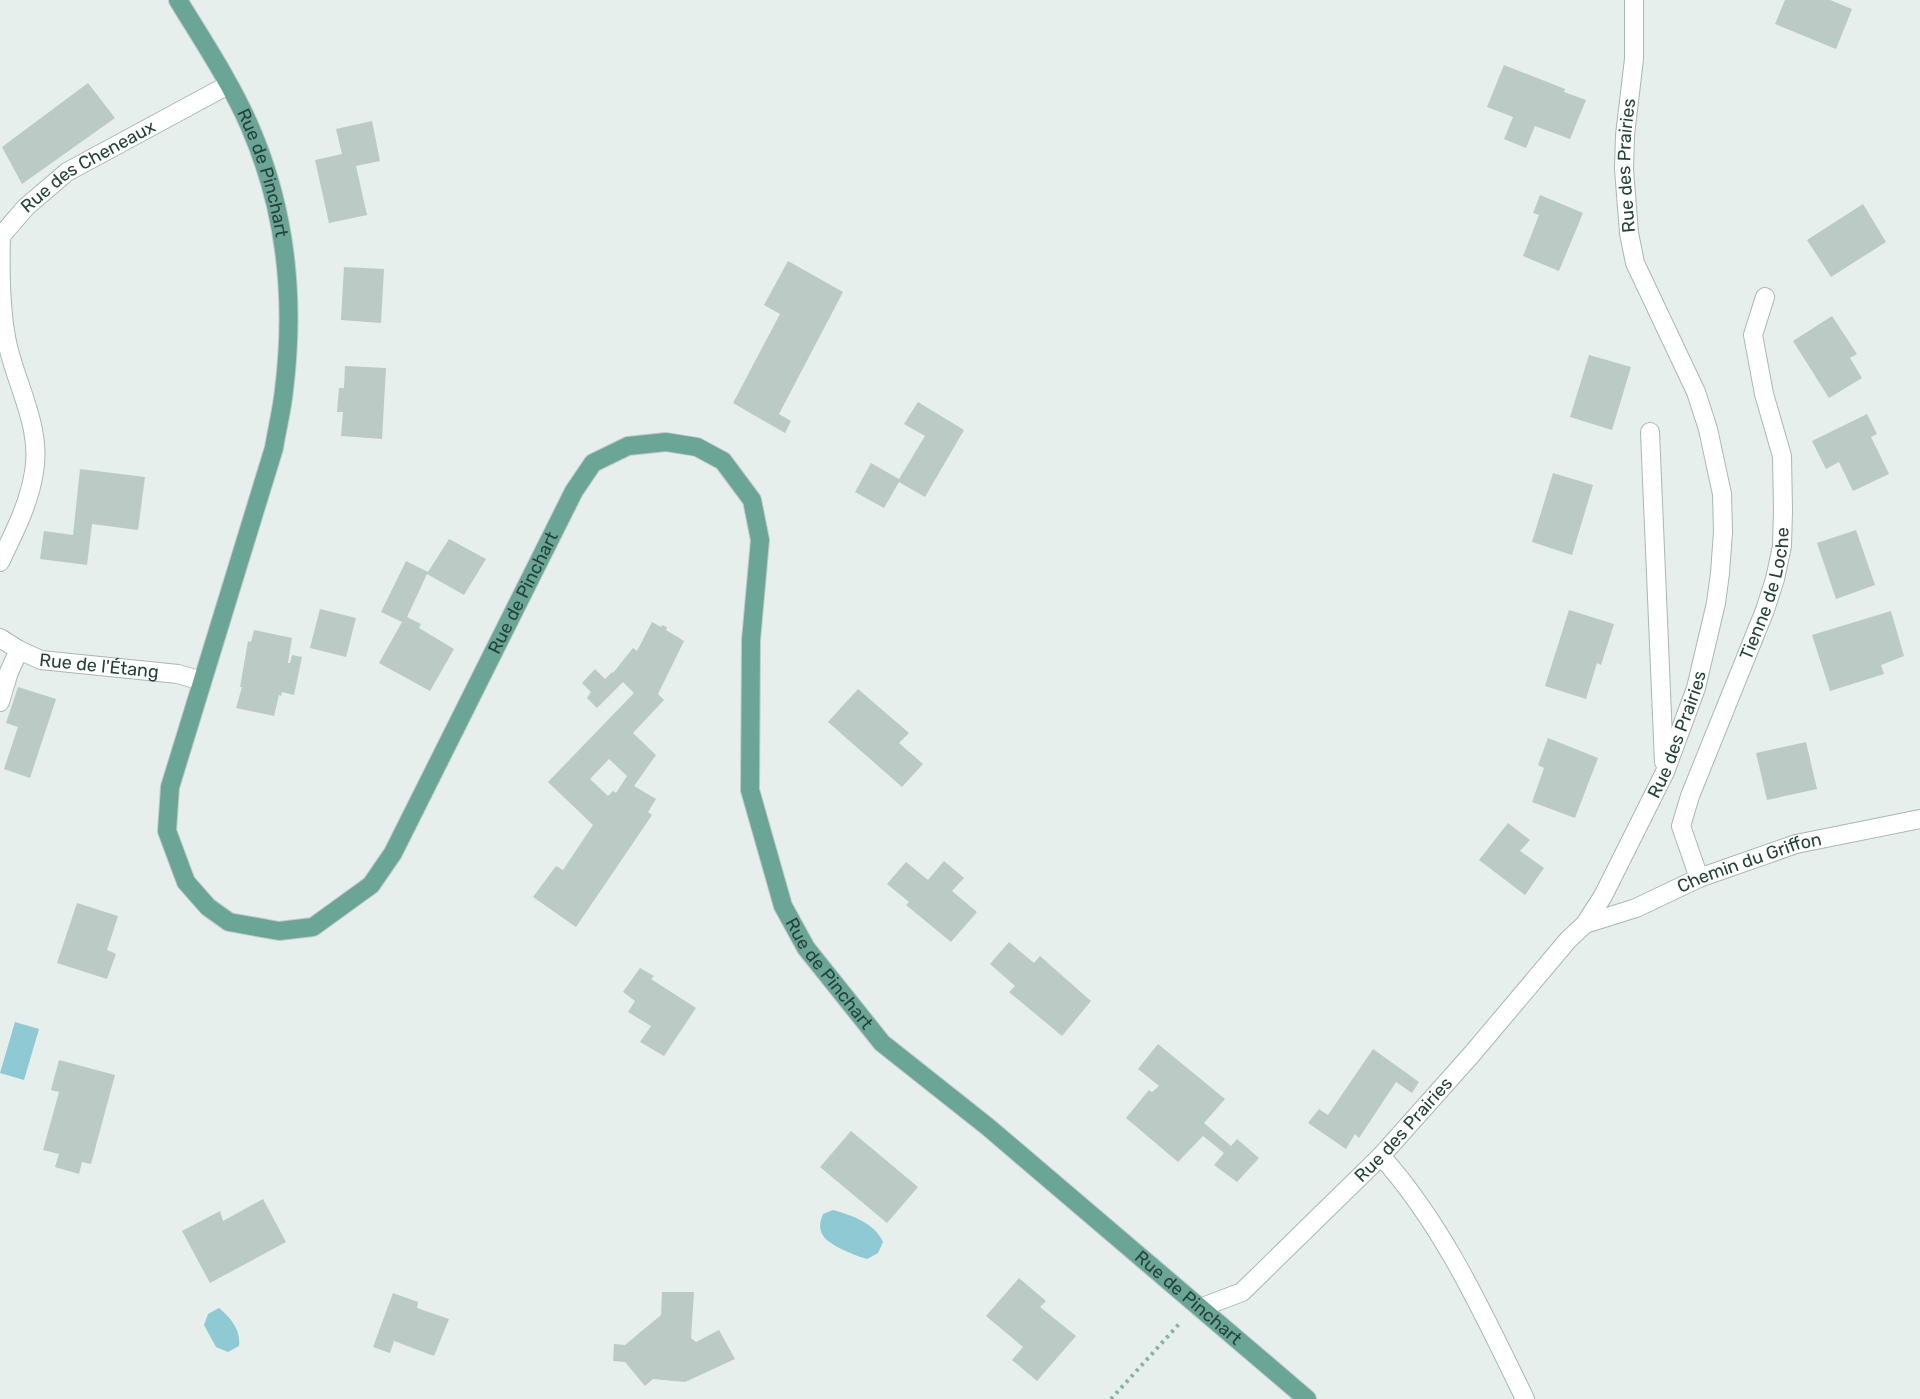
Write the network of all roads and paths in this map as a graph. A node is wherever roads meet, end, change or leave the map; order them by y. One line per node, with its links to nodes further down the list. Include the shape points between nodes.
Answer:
1 (178, 0): 3 (main road, Rue de Pinchart)
2 (1634, 0): 11 (street, Rue des Prairies, via 1634,59 1624,169 1629,232 1635,263 1696,392 1722,494 1723,532 1716,603 1696,688)
3 (228, 85): 6 (street, Rue des Cheneaux, via 67,172 26,207 1,236 2,315 32,423 35,450 27,501); 9 (main road, Rue de Pinchart, via 250,127 282,231 289,334 274,448)
4 (1766, 297): 13 (street, Tienne de Loche, via 1753,335 1764,394 1782,456 1782,546 1766,609 1680,826)
5 (1650, 432): 11 (street)
6 (0, 562)
7 (0, 638): 8 (street, Rue de l'Étang)
8 (19, 650): 9 (street, Rue de l'Étang, via 41,660 178,674); 10 (street)
9 (202, 681): 16 (main road, Rue de Pinchart, via 170,788 167,831 186,882 208,907 229,922 279,931 314,927 371,885 393,853 539,558 593,463 628,446 666,442 697,447 723,461 752,500 760,540 752,640 750,790 783,906 806,948 882,1043 988,1127)
10 (0, 702)
11 (1665, 772): 14 (street, Rue des Prairies)
12 (1920, 819): 13 (street, Chemin du Griffon, via 1796,844)
13 (1699, 878): 14 (street, Chemin du Griffon, via 1636,908)
14 (1585, 924): 15 (street, Rue des Prairies)
15 (1381, 1156): 16 (street, Rue des Prairies, via 1242,1292); 19 (street, via 1430,1220)
16 (1200, 1308): 17 (path, via 1177,1326); 18 (main road, Rue de Pinchart)
17 (1111, 1399)
18 (1307, 1399)
19 (1525, 1399)

